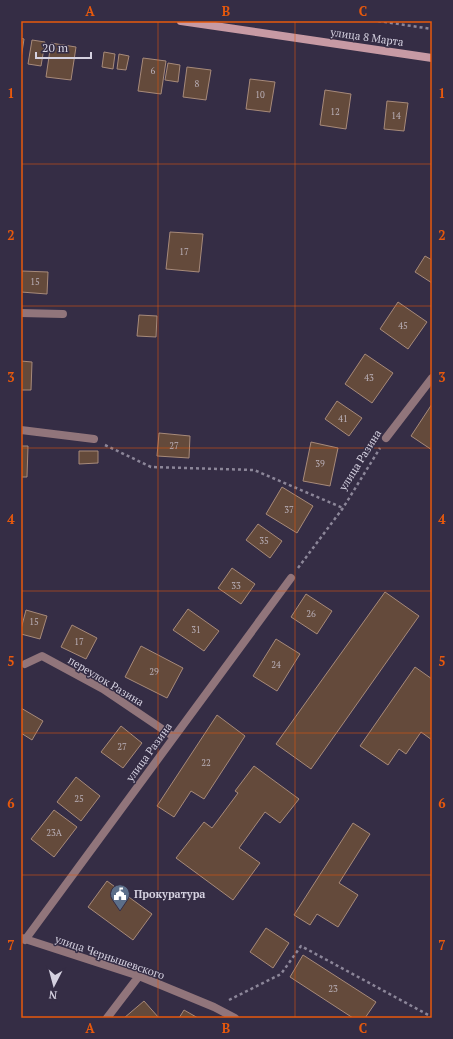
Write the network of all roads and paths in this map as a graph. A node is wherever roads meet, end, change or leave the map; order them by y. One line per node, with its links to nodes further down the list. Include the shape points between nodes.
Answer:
1 (181, 21): 4 (main road, улица 8 Марта)
2 (378, 21): 3 (path)
3 (432, 29)
4 (432, 58)
5 (21, 313): 6 (street)
6 (64, 314)
7 (432, 378): 9 (street, улица Разина)
8 (21, 430): 10 (street)
9 (386, 438): 11 (path, улица Разина)
10 (94, 439): 11 (path, via 151,467 254,470)
11 (343, 508): 12 (path, улица Разина)
12 (307, 555)
13 (291, 578): 15 (street, улица Разина)
14 (25, 664): 15 (street, переулок Разина, via 42,656 103,689)
15 (174, 737): 16 (street, улица Разина)
16 (23, 939): 17 (street, улица Чернышевского)
17 (139, 976): 18 (street, улица Чернышевского); 20 (street)
18 (214, 1007): 19 (path, via 281,974 301,946); 21 (street, улица Чернышевского)
19 (432, 1017)
20 (107, 1018)
21 (235, 1018)

